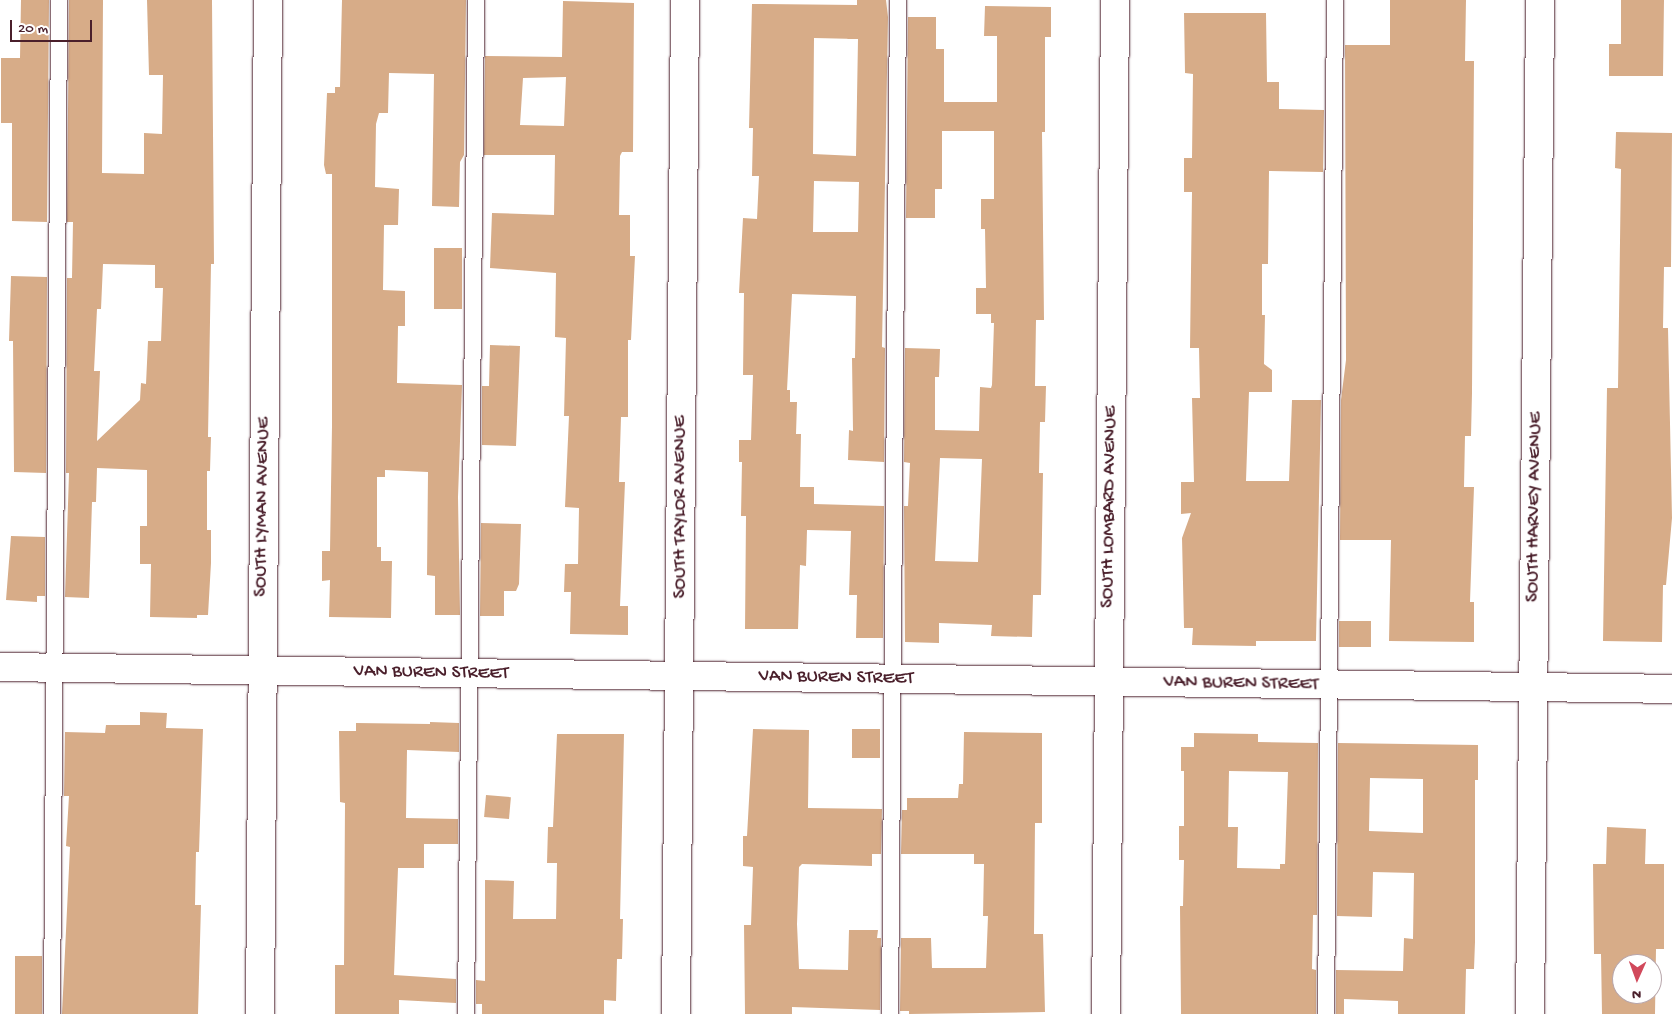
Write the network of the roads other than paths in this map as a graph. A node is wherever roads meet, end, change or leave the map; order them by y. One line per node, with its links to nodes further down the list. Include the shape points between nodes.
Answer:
1 (59, 0): 10 (lane)
2 (268, 0): 11 (street, SOUTH LYMAN AVENUE)
3 (476, 0): 12 (lane)
4 (685, 0): 13 (street, SOUTH TAYLOR AVENUE)
5 (898, 0): 14 (lane)
6 (1115, 0): 15 (street, SOUTH LOMBARD AVENUE)
7 (1335, 0): 16 (lane)
8 (1540, 0): 17 (street, SOUTH HARVEY AVENUE)
9 (0, 667): 10 (street, VAN BUREN STREET)
10 (54, 668): 11 (street, VAN BUREN STREET); 19 (lane)
11 (262, 671): 12 (street, VAN BUREN STREET); 20 (street, SOUTH LYMAN AVENUE)
12 (469, 674): 13 (street, VAN BUREN STREET); 21 (lane)
13 (679, 676): 14 (street, VAN BUREN STREET); 22 (street, SOUTH TAYLOR AVENUE)
14 (892, 679): 15 (street, VAN BUREN STREET); 23 (lane)
15 (1109, 682): 16 (street, VAN BUREN STREET); 24 (street, SOUTH LOMBARD AVENUE)
16 (1329, 685): 17 (street, VAN BUREN STREET); 25 (lane)
17 (1534, 688): 18 (street, VAN BUREN STREET); 26 (street, SOUTH HARVEY AVENUE)
18 (1672, 689)
19 (52, 1014)
20 (260, 1014)
21 (466, 1014)
22 (676, 1014)
23 (890, 1014)
24 (1106, 1014)
25 (1326, 1014)
26 (1530, 1014)

